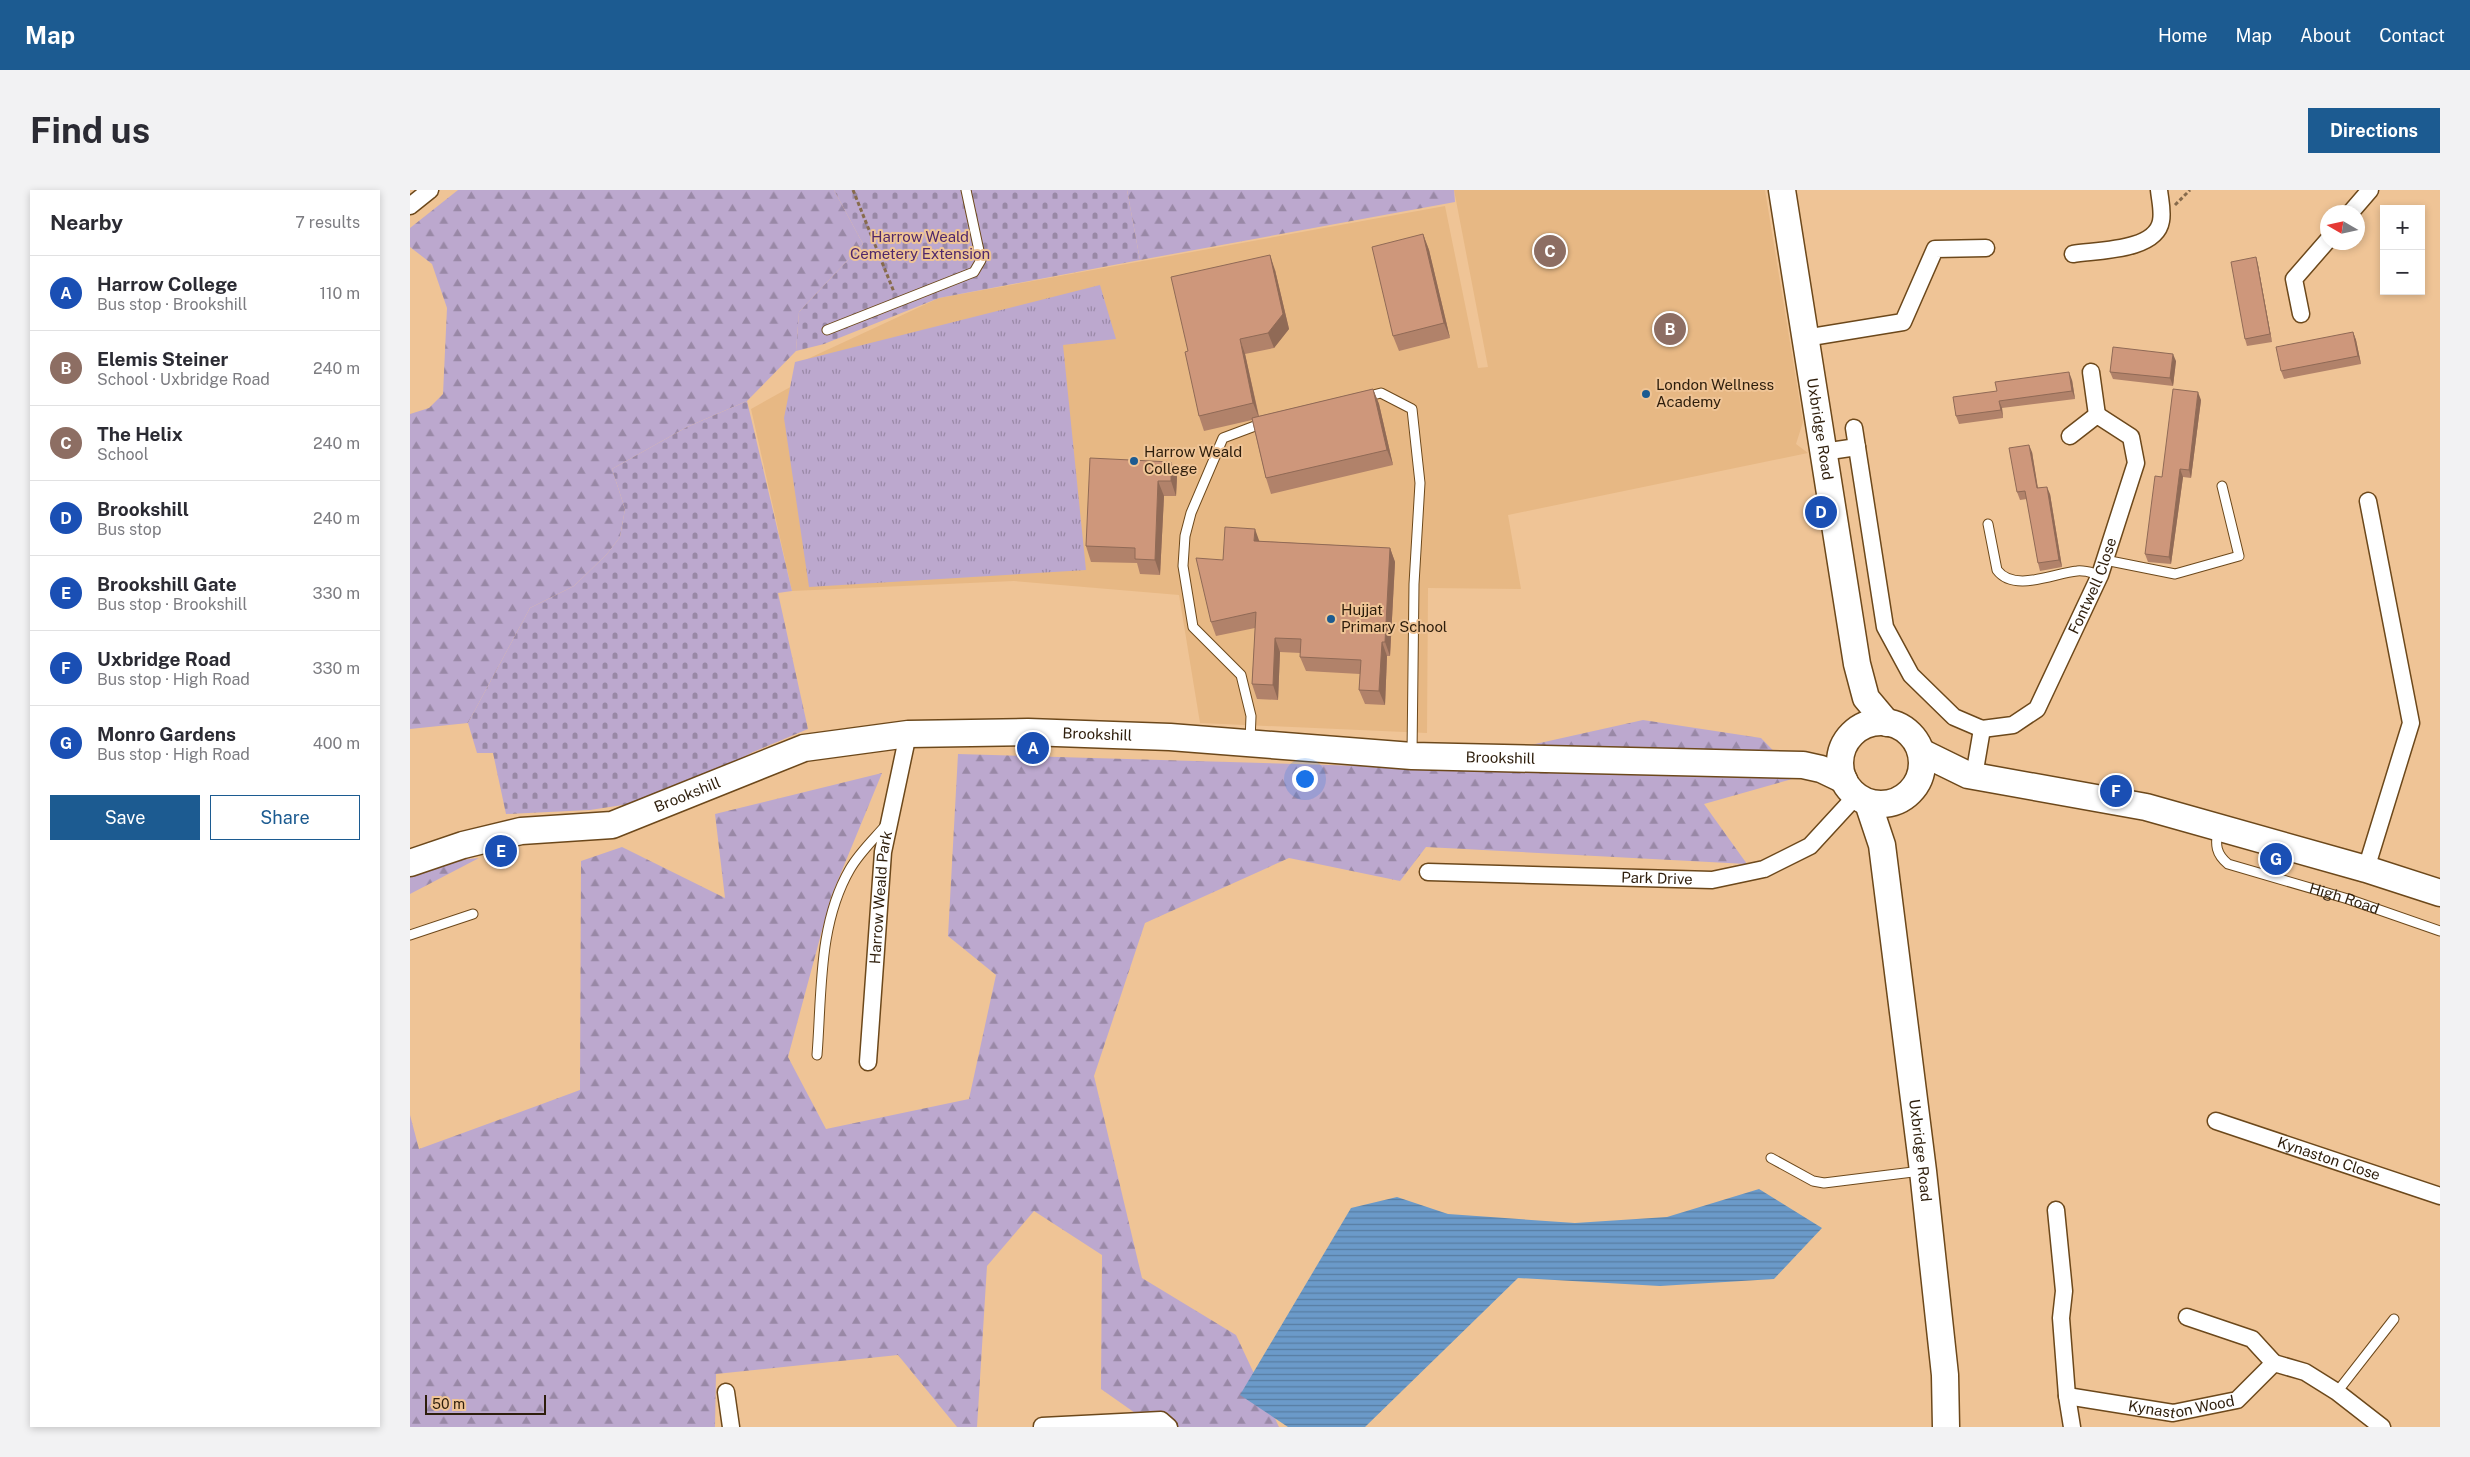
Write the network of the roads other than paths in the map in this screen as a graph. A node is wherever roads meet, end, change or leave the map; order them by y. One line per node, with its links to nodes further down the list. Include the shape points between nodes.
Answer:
1 (430, 190): 7 (street)
2 (966, 190): 12 (lane, via 981,260 974,272)
3 (1782, 190): 13 (main road, Uxbridge Road)
4 (2159, 190): 10 (street, via 2162,220 2150,239)
5 (2370, 190): 6 (street)
6 (2357, 205)
7 (410, 206)
8 (1986, 248): 13 (street, via 1935,249 1903,322)
9 (2320, 249): 11 (street, via 2294,279)
10 (2073, 254)
11 (2301, 314)
12 (827, 330)
13 (1805, 338): 21 (main road, Uxbridge Road)
14 (2091, 372): 16 (street)
15 (1354, 400): 34 (lane, via 1381,393 1412,409 1420,483 1414,584)
16 (2097, 415): 19 (street); 25 (street, Fontwell Close, via 2131,438 2136,463)
17 (1274, 419): 31 (lane, via 1223,438 1191,513 1185,536 1183,566 1193,627 1241,675 1251,716)
18 (1854, 428): 20 (street)
19 (2070, 436)
20 (1857, 447): 21 (street); 29 (street, via 1885,627 1911,675 1954,716)
21 (1823, 452): 26 (main road, Uxbridge Road, via 1850,630)
22 (2222, 486): 25 (lane, via 2239,556 2175,574)
23 (2368, 501): 44 (street, via 2411,723)
24 (1988, 524): 25 (lane, via 1997,570 2006,578 2028,580)
25 (2103, 567): 29 (street, Fontwell Close, via 2037,709 2013,725)
26 (1866, 698): 27 (main road, Uxbridge Road); 28 (main road, Uxbridge Road)
27 (1887, 723): 28 (main road, via 1875,722); 33 (main road, via 1905,729)
28 (1858, 729): 32 (main road)
29 (1982, 730): 36 (street)
30 (908, 734): 31 (main road, Brookshill, via 1028,732 1170,737); 40 (street, Harrow Weald Park); 43 (main road, Brookshill, via 804,748 612,825 521,831)
31 (1250, 744): 34 (main road, Brookshill)
32 (1842, 752): 35 (main road, Brookshill, via 1822,762); 38 (main road, via 1840,766)
33 (1922, 752): 36 (main road); 37 (main road)
34 (1412, 756): 35 (main road, Brookshill)
35 (1802, 765): 38 (main road, Brookshill, via 1821,769)
36 (1971, 776): 37 (main road); 41 (main road, via 2146,808)
37 (1917, 784): 39 (main road, via 1908,795)
38 (1856, 793): 39 (main road, via 1882,804); 42 (main road, Uxbridge Road); 45 (street, Park Drive, via 1810,846 1764,869 1712,880)
39 (1895, 802): 42 (main road, Uxbridge Road)
40 (890, 821): 50 (lane, via 851,867 836,896 827,926); 51 (street, Harrow Weald Park, via 883,852)
41 (2218, 828): 44 (main road); 48 (lane, High Road, via 2216,848 2228,864 2348,899)
42 (1882, 845): 54 (main road, Uxbridge Road)
43 (410, 863)
44 (2366, 868): 46 (main road)
45 (1428, 872)
46 (2440, 893)
47 (473, 914): 49 (lane)
48 (2440, 931)
49 (410, 935)
50 (817, 1054)
51 (868, 1062)
52 (2216, 1121): 55 (street, Kynaston Close)
53 (1771, 1158): 54 (lane, via 1813,1182 1824,1183)
54 (1924, 1170): 66 (main road, Uxbridge Road, via 1945,1375)
55 (2440, 1196)
56 (2056, 1210): 62 (street, via 2064,1291 2061,1318)
57 (2187, 1318): 59 (street, via 2252,1339)
58 (2394, 1319): 61 (lane)
59 (2274, 1363): 61 (street, via 2305,1372); 62 (street, Kynaston Wood, via 2237,1400 2173,1413)
60 (726, 1392): 64 (street)
61 (2338, 1392): 68 (street)
62 (2067, 1396): 67 (street)
63 (1042, 1426): 65 (street, via 1161,1420)
64 (731, 1427)
65 (1169, 1427)
66 (1946, 1427)
67 (2072, 1427)
68 (2382, 1427)

